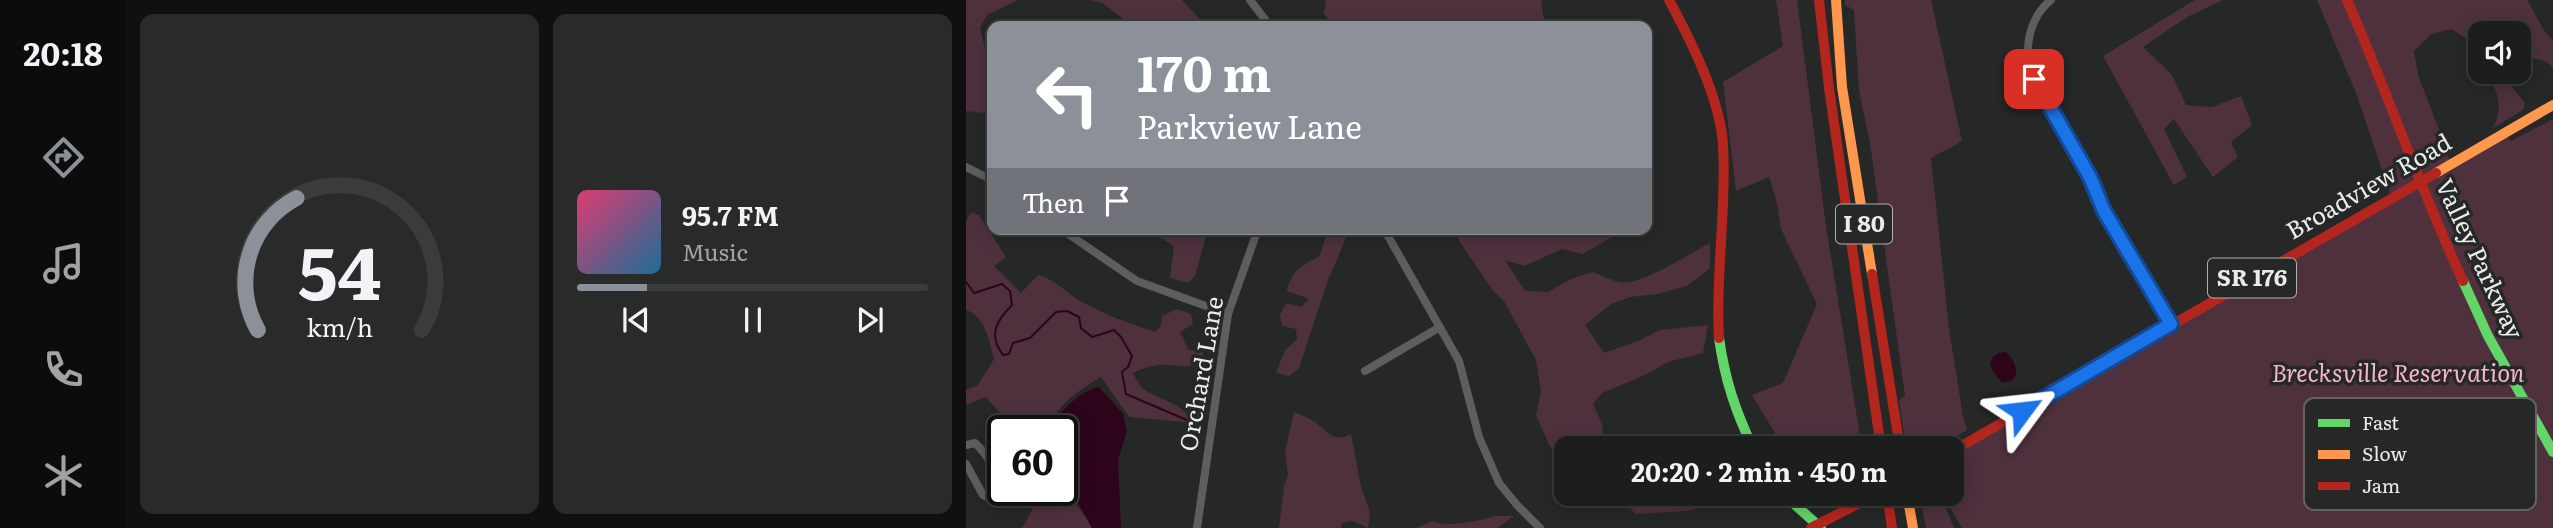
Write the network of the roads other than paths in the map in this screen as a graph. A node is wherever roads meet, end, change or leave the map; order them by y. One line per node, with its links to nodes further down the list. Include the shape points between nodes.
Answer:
1 (1250, 0): 7 (street)
2 (1669, 0): 21 (main road, via 1695,48 1723,141 1716,296 1722,370)
3 (1819, 0): 22 (main road, I 80)
4 (1836, 0): 23 (main road, I 80, via 1842,87)
5 (2051, 0): 16 (street, via 2032,26 2027,56 2030,68 2104,211)
6 (2347, 0): 11 (main road, Valley Parkway)
7 (1266, 21)
8 (2553, 105): 11 (main road, Broadview Road / SR 176)
9 (966, 167): 10 (street)
10 (987, 178)
11 (2420, 182): 16 (main road, Broadview Road / SR 176); 19 (main road, Valley Parkway, via 2488,336)
12 (1070, 235): 15 (street, via 1138,281)
13 (1256, 235): 15 (street, Orchard Lane)
14 (1387, 235): 17 (street)
15 (1228, 314): 35 (street, Orchard Lane)
16 (2171, 324): 24 (main road, Broadview Road / SR 176)
17 (1440, 327): 18 (street); 36 (street, via 1459,360 1479,437 1499,482)
18 (1365, 371)
19 (2523, 398)
20 (2536, 422): 26 (main road, Valley Parkway)
21 (1746, 436)
22 (1879, 436)
23 (1898, 436)
24 (1964, 444)
25 (966, 445): 28 (street, via 975,443 982,449 1002,493 987,499)
26 (2553, 452)
27 (966, 464): 28 (street)
28 (974, 480): 29 (street)
29 (966, 486)
30 (1795, 506): 34 (main road)
31 (1854, 506): 34 (main road)
32 (1889, 506): 37 (main road)
33 (1909, 506): 38 (main road)
34 (1816, 527)
35 (1197, 528)
36 (1540, 528)
37 (1892, 528)
38 (1913, 528)

